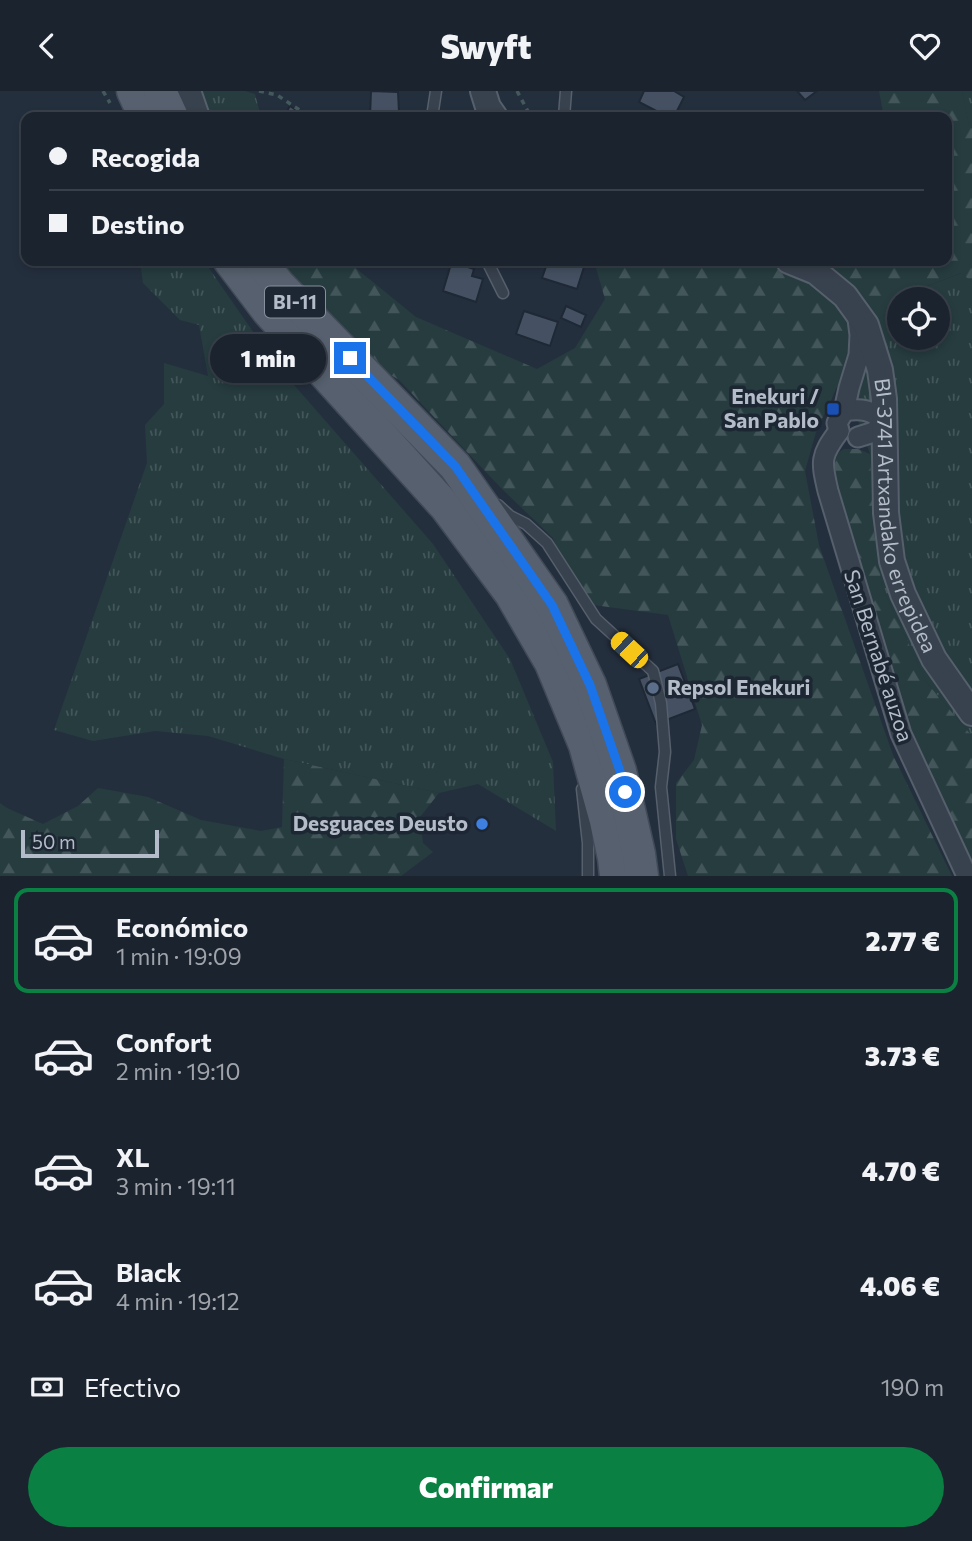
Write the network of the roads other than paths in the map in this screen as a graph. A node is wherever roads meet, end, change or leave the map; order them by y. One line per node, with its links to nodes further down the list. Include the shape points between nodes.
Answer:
1 (116, 91): 8 (street)
2 (134, 91): 9 (main road)
3 (160, 91): 10 (main road)
4 (188, 91): 11 (street)
5 (436, 91): 12 (lane)
6 (483, 91): 13 (street)
7 (566, 91): 14 (lane)
8 (131, 112)
9 (143, 112)
10 (170, 112)
11 (195, 112)
12 (433, 112)
13 (492, 112)
14 (564, 112)
15 (234, 266): 27 (main road, BI-11, via 268,311 446,507 510,594 551,663)
16 (264, 266): 22 (main road, BI-11)
17 (281, 266): 22 (street)
18 (490, 266): 20 (lane)
19 (801, 266): 21 (street, BI-3741 Artxandako errepidea, via 816,272)
20 (503, 293)
21 (858, 311): 23 (street, BI-3741 Artxandako errepidea, via 880,370); 24 (street, San Bernabé auzoa, via 859,355 849,388)
22 (332, 340): 26 (main road, BI-11)
23 (885, 421): 24 (street, via 874,432); 24 (street, via 877,414 855,409); 25 (street, BI-3741 Artxandako errepidea)
24 (847, 426): 25 (street); 35 (street, San Bernabé auzoa, via 826,448 823,469 828,491 901,734)
25 (885, 450): 28 (street, BI-3741 Artxandako errepidea, via 892,561 934,659)
26 (455, 466): 31 (main road, BI-11, via 552,605 590,685 620,771); 34 (lane, via 547,543 596,619 653,671 661,703 665,752 661,787)
27 (572, 712): 29 (lane); 33 (main road, BI-11, via 600,798)
28 (972, 713)
29 (579, 761)
30 (580, 773): 32 (lane)
31 (644, 869)
32 (588, 876)
33 (616, 876)
34 (670, 876)
35 (967, 876)

